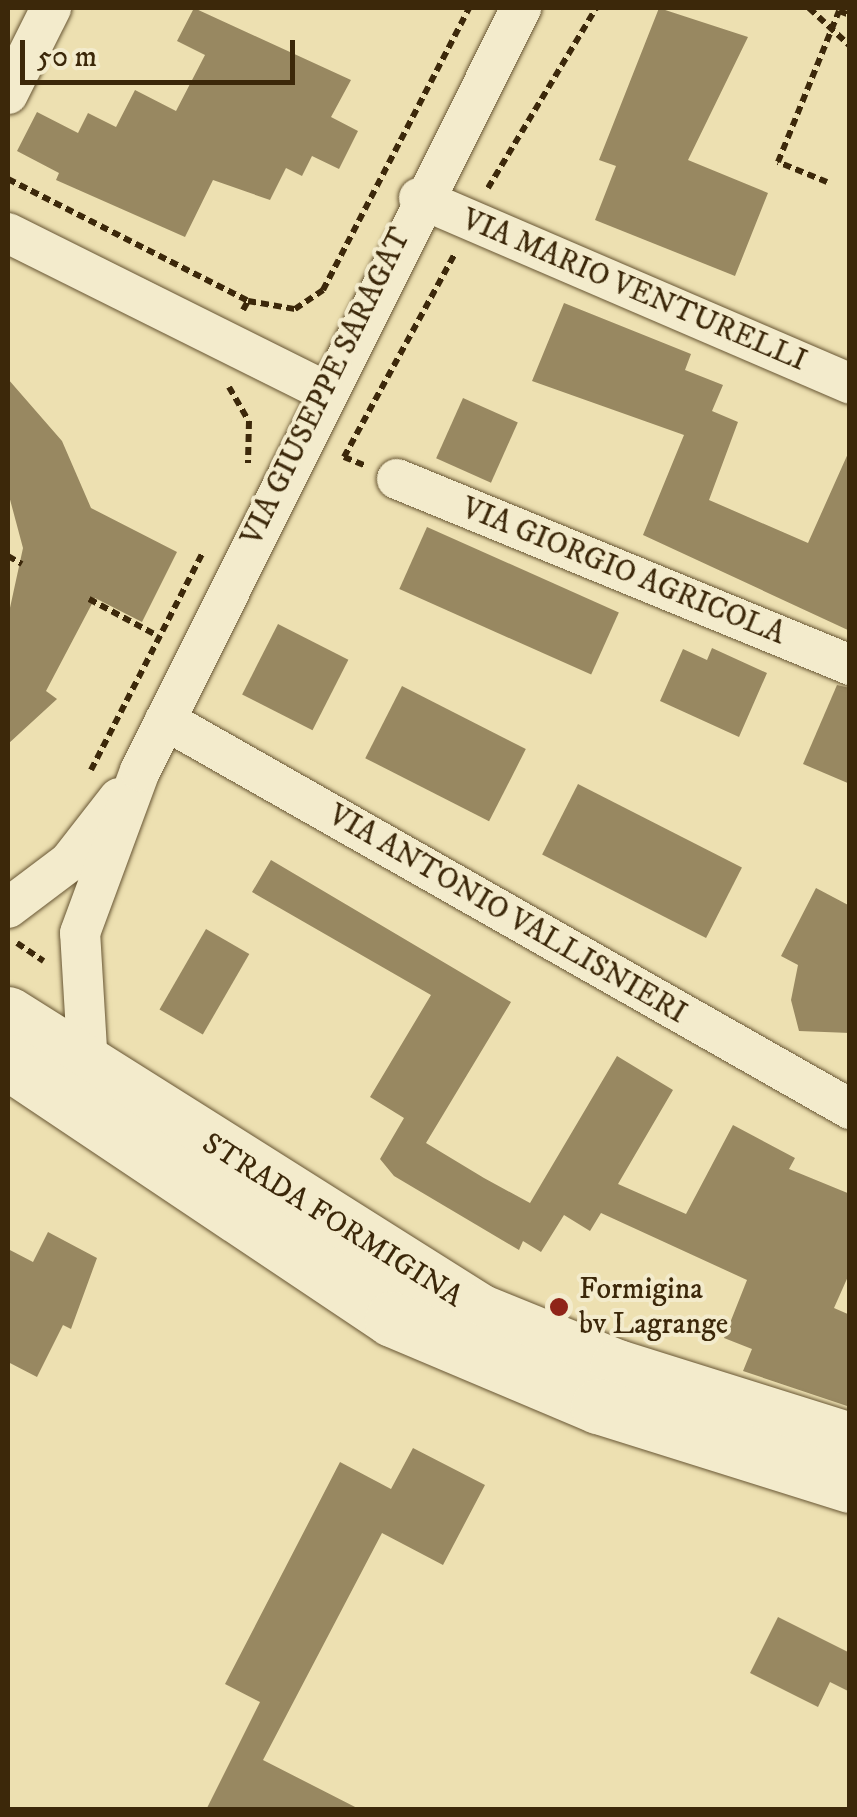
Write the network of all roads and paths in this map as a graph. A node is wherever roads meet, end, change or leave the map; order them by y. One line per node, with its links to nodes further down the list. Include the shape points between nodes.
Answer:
1 (51, 8): 9 (street)
2 (469, 8): 15 (path, via 323,290 295,309)
3 (521, 8): 12 (street, VIA GIUSEPPE SARAGAT)
4 (596, 8): 13 (path)
5 (809, 8): 7 (path)
6 (850, 15): 7 (path, via 839,11)
7 (832, 28): 8 (path); 11 (path, via 778,162)
8 (850, 46)
9 (8, 94)
10 (8, 179): 15 (path)
11 (827, 182)
12 (419, 198): 13 (street, VIA MARIO VENTURELLI); 18 (street, VIA GIUSEPPE SARAGAT)
13 (473, 221): 17 (street, VIA MARIO VENTURELLI); 19 (path)
14 (8, 233): 16 (street)
15 (248, 301): 16 (path)
16 (227, 342): 18 (street); 20 (path, via 211,371 249,422)
17 (850, 384)
18 (325, 392): 28 (street, VIA GIUSEPPE SARAGAT)
19 (334, 474)
20 (242, 478)
21 (397, 478): 27 (street, VIA GIORGIO AGRICOLA)
22 (205, 548): 26 (path)
23 (8, 556): 24 (path)
24 (22, 564)
25 (90, 599): 26 (path)
26 (158, 636): 30 (path)
27 (850, 665)
28 (165, 720): 29 (street, VIA GIUSEPPE SARAGAT); 35 (street, VIA ANTONIO VALLISNIERI)
29 (140, 771): 31 (street, VIA GIUSEPPE SARAGAT, via 69,862); 34 (street, VIA GIUSEPPE SARAGAT, via 80,933)
30 (81, 791)
31 (8, 908)
32 (8, 1014): 34 (street, STRADA FORMIGINA)
33 (8, 1062): 36 (street, STRADA FORMIGINA)
34 (88, 1066): 36 (street, STRADA FORMIGINA)
35 (850, 1109)
36 (259, 1226): 37 (street, STRADA FORMIGINA, via 420,1281 549,1343); 38 (street, STRADA FORMIGINA, via 392,1318 489,1366)
37 (850, 1440)
38 (850, 1485)

